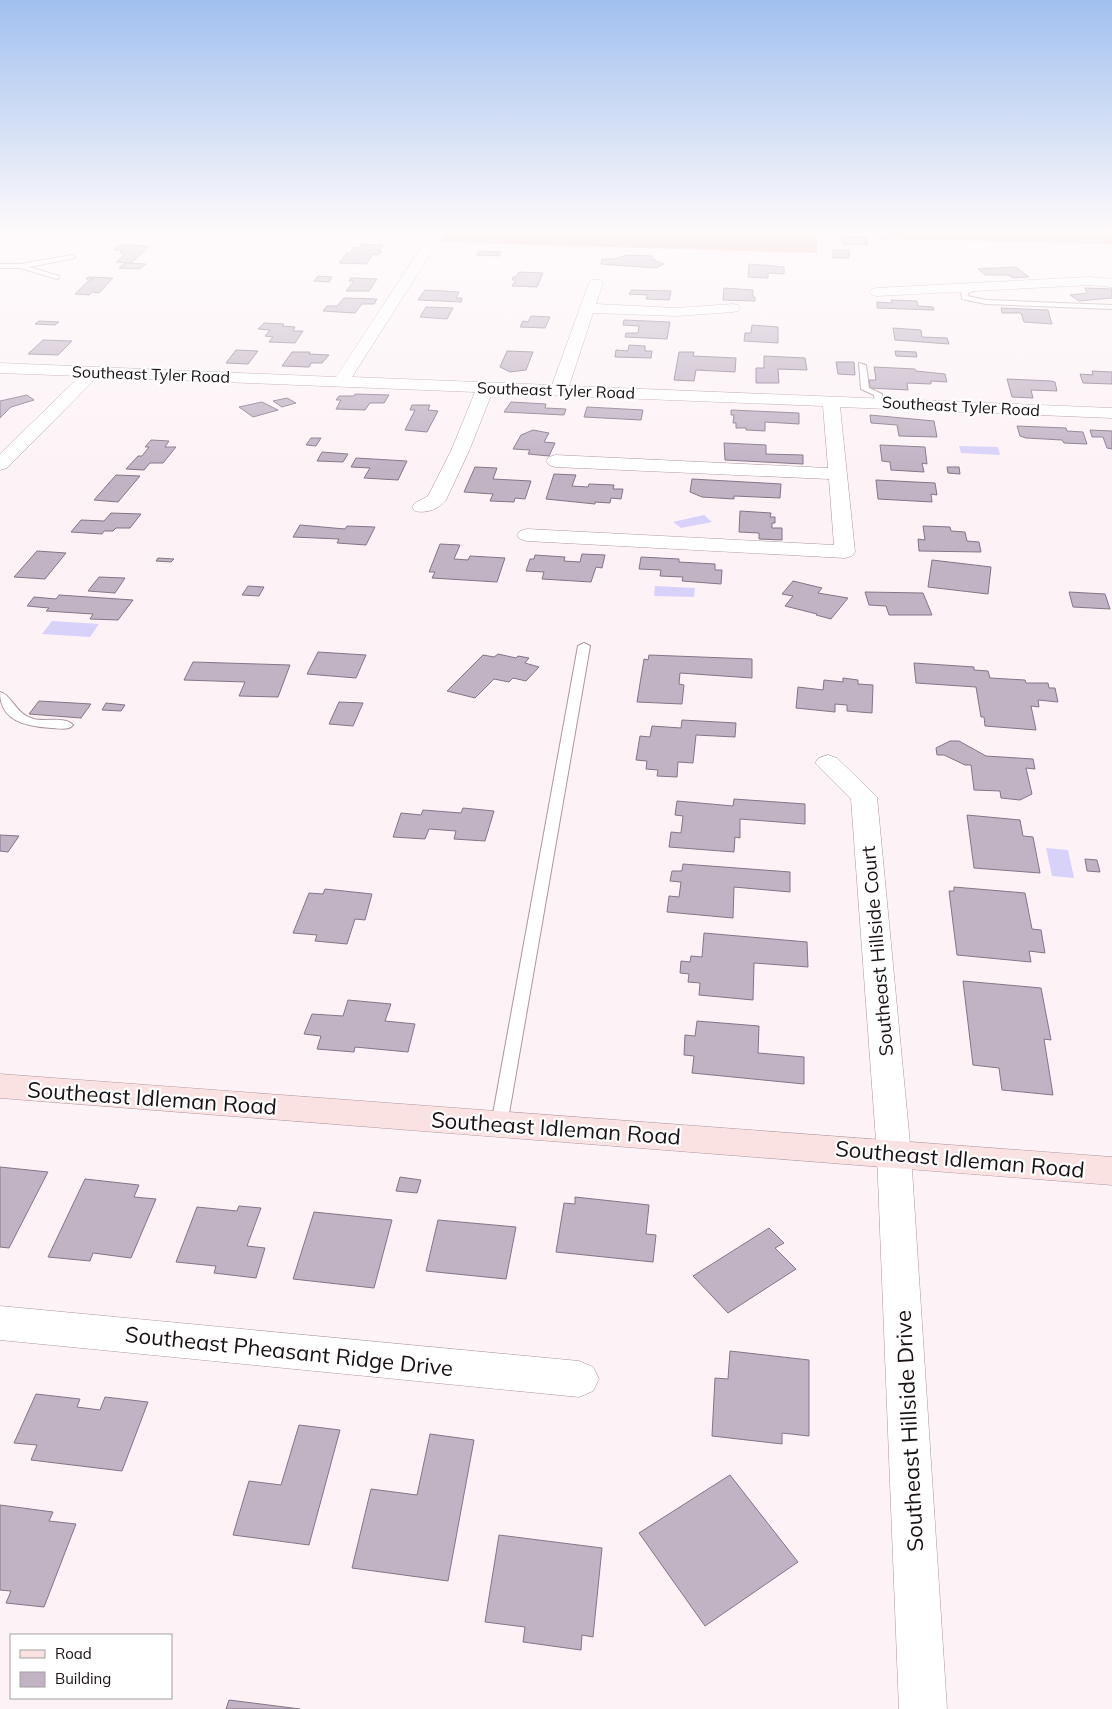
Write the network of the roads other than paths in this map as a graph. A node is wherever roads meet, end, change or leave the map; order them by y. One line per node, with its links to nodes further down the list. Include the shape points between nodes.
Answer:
1 (387, 311): 8 (street)
2 (587, 311): 10 (street)
3 (649, 311): 4 (street)
4 (694, 311)
5 (862, 365): 12 (lane, via 865,389 878,394)
6 (0, 368): 7 (street, Southeast Tyler Road)
7 (92, 372): 8 (street, Southeast Tyler Road); 15 (street)
8 (341, 382): 9 (street, Southeast Tyler Road)
9 (486, 387): 10 (street, Southeast Tyler Road); 17 (street, via 436,500)
10 (559, 390): 11 (street, Southeast Tyler Road)
11 (831, 401): 12 (street, Southeast Tyler Road); 16 (street)
12 (878, 402): 13 (street, Southeast Tyler Road)
13 (1112, 413)
14 (555, 461): 16 (street)
15 (0, 464)
16 (838, 474): 18 (street, via 845,552)
17 (422, 507)
18 (527, 535)
19 (584, 646): 24 (lane)
20 (0, 696): 21 (lane, via 15,715 31,723)
21 (67, 725)
22 (828, 763): 25 (street, Southeast Hillside Court, via 864,797)
23 (0, 1086): 24 (main road, Southeast Idleman Road)
24 (499, 1125): 25 (main road, Southeast Idleman Road)
25 (894, 1154): 26 (main road, Southeast Idleman Road); 29 (street, Southeast Hillside Drive)
26 (1112, 1171)
27 (0, 1322): 28 (street, Southeast Pheasant Ridge Drive)
28 (579, 1379)
29 (923, 1709)

